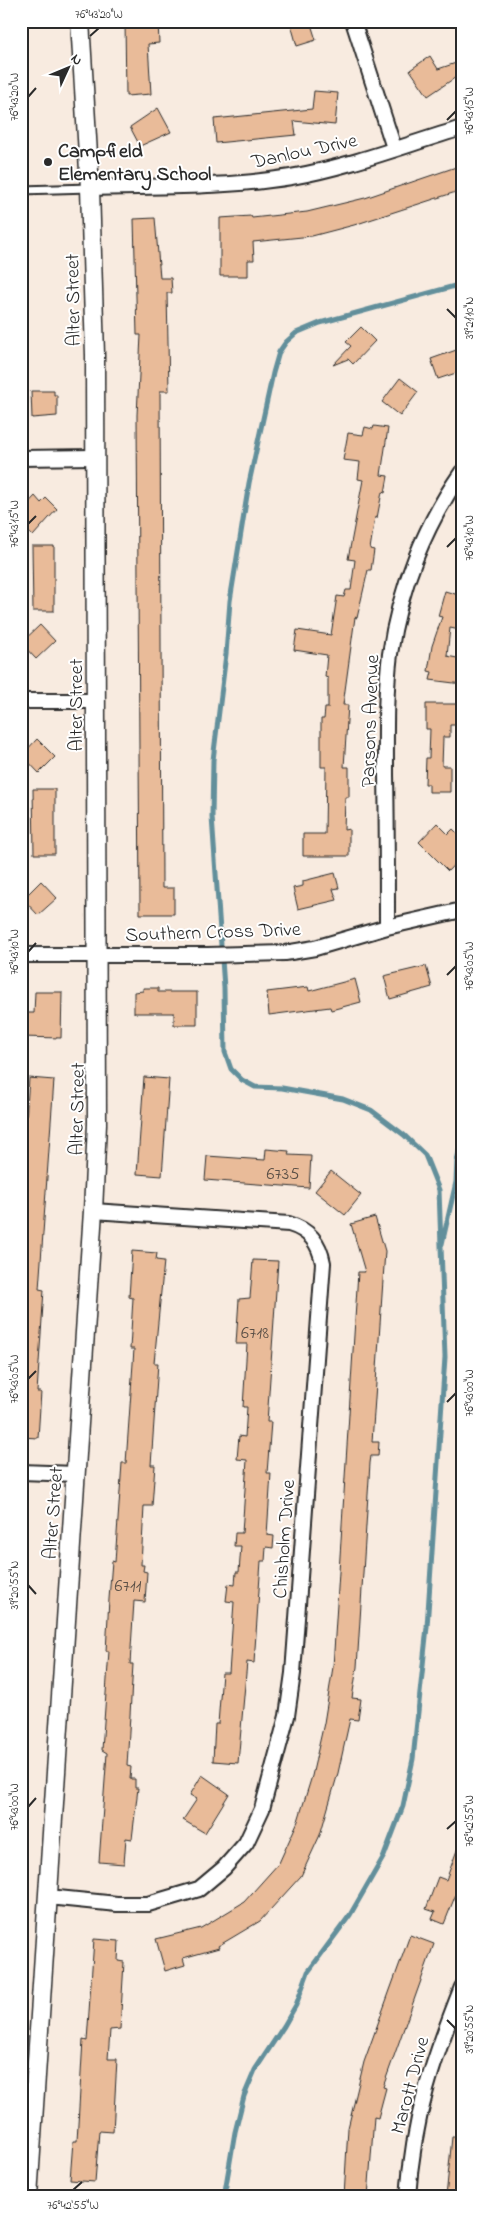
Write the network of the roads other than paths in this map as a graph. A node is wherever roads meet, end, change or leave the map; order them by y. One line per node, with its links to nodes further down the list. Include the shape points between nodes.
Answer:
1 (80, 21): 5 (street, Alter Street)
2 (353, 21): 4 (street)
3 (462, 128): 4 (street, Danlou Drive)
4 (394, 148): 5 (street, Danlou Drive, via 322,170 250,182)
5 (90, 188): 6 (lane); 7 (street, Alter Street, via 95,345)
6 (21, 190)
7 (94, 457): 8 (street); 11 (street, Alter Street)
8 (21, 458)
9 (462, 472): 13 (street, Parsons Avenue, via 446,495 421,546 399,608 390,652 386,698)
10 (21, 701): 11 (street)
11 (97, 701): 14 (street, Alter Street)
12 (462, 910): 13 (street, Southern Cross Drive)
13 (387, 927): 14 (street, Southern Cross Drive, via 315,948 284,953)
14 (98, 954): 15 (street, Southern Cross Drive); 16 (street, Alter Street)
15 (21, 955)
16 (93, 1211): 18 (street, Alter Street); 19 (street, Chisholm Drive, via 288,1224 303,1228 320,1249 322,1273 293,1673 287,1716 262,1809 246,1843 199,1889 148,1904)
17 (21, 1472): 18 (street)
18 (76, 1474): 19 (street, Alter Street)
19 (48, 1896): 21 (street, Alter Street)
20 (462, 1987): 22 (street, Marott Drive, via 426,2083)
21 (28, 2197)
22 (408, 2197)

